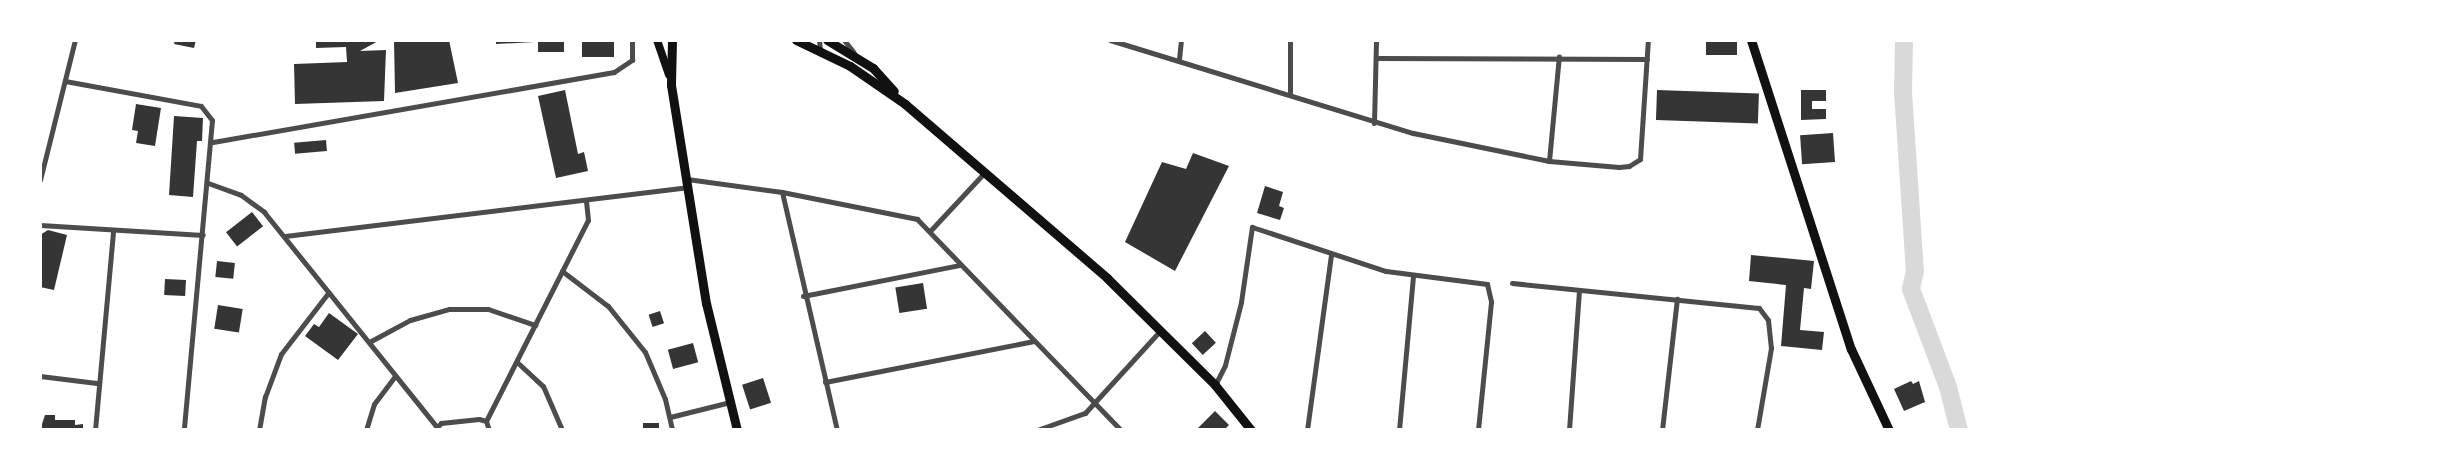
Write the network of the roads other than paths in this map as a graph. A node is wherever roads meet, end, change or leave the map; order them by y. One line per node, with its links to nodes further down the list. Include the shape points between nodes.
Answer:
1 (75, 40): 20 (street)
2 (657, 40): 21 (main road)
3 (672, 40): 21 (main road)
4 (796, 40): 14 (main road)
5 (827, 40): 16 (main road)
6 (844, 40): 16 (street)
7 (1110, 40): 17 (street)
8 (1181, 40): 17 (street)
9 (1290, 40): 22 (street)
10 (1376, 40): 18 (street)
11 (1648, 40): 19 (street)
12 (1751, 40): 80 (main road, via 1851,349)
13 (632, 43): 25 (street, via 630,64 614,72)
14 (820, 45): 23 (main road)
15 (1559, 56): 18 (street); 19 (street); 26 (street)
16 (858, 58): 23 (main road)
17 (1179, 58): 22 (street)
18 (1376, 58): 24 (street)
19 (1647, 59): 26 (street, via 1640,159 1629,166)
20 (65, 81): 25 (street, via 201,106 212,120); 28 (street)
21 (671, 85): 30 (main road)
22 (1290, 94): 24 (street)
23 (905, 104): 27 (main road)
24 (1374, 123): 26 (street)
25 (213, 142): 29 (street)
26 (1549, 161)
27 (985, 172): 35 (street); 48 (main road, via 1107,278)
28 (40, 180)
29 (208, 183): 36 (street); 37 (street, via 254,202)
30 (688, 183): 31 (street); 32 (street); 57 (main road, via 710,324)
31 (782, 192): 35 (street, via 900,214 916,219); 45 (street)
32 (586, 202): 37 (street); 40 (street, via 588,220)
33 (40, 225): 34 (street)
34 (113, 231): 36 (street); 55 (street)
35 (930, 231): 39 (street)
36 (203, 235): 63 (street)
37 (285, 236): 44 (street)
38 (1331, 255): 41 (street); 56 (street, via 1252,227 1241,302 1226,365); 74 (street)
39 (959, 265): 45 (street); 50 (street)
40 (562, 271): 47 (street); 59 (street, via 608,306 645,352)
41 (1413, 276): 75 (street); 76 (street, via 1483,282 1491,295)
42 (1512, 283): 43 (street)
43 (1579, 290): 46 (street); 77 (street)
44 (329, 292): 49 (street); 64 (street, via 281,354 265,397)
45 (803, 296): 54 (street)
46 (1677, 299): 78 (street); 79 (street, via 1752,306 1765,313 1771,337 1766,395)
47 (535, 325): 49 (street, via 488,309 449,309 410,320); 51 (street)
48 (1160, 331): 56 (main road); 58 (street)
49 (371, 341): 52 (street)
50 (1034, 341): 54 (street); 58 (street)
51 (518, 363): 60 (street); 67 (street, via 543,386)
52 (395, 375): 61 (street); 65 (street, via 374,404)
53 (40, 376): 55 (street)
54 (825, 382): 70 (street)
55 (97, 383): 62 (street)
56 (1215, 385): 73 (main road)
57 (730, 402): 59 (street); 69 (main road)
58 (1095, 404): 71 (street, via 1075,418); 72 (street)
59 (670, 417): 68 (street)
60 (486, 422): 61 (street); 66 (street)
61 (435, 428)
62 (96, 429)
63 (184, 429)
64 (259, 429)
65 (366, 429)
66 (489, 429)
67 (562, 429)
68 (672, 429)
69 (737, 429)
70 (837, 429)
71 (1037, 429)
72 (1121, 429)
73 (1251, 429)
74 (1307, 429)
75 (1399, 429)
76 (1478, 429)
77 (1569, 429)
78 (1662, 429)
79 (1757, 429)
80 (1889, 429)

